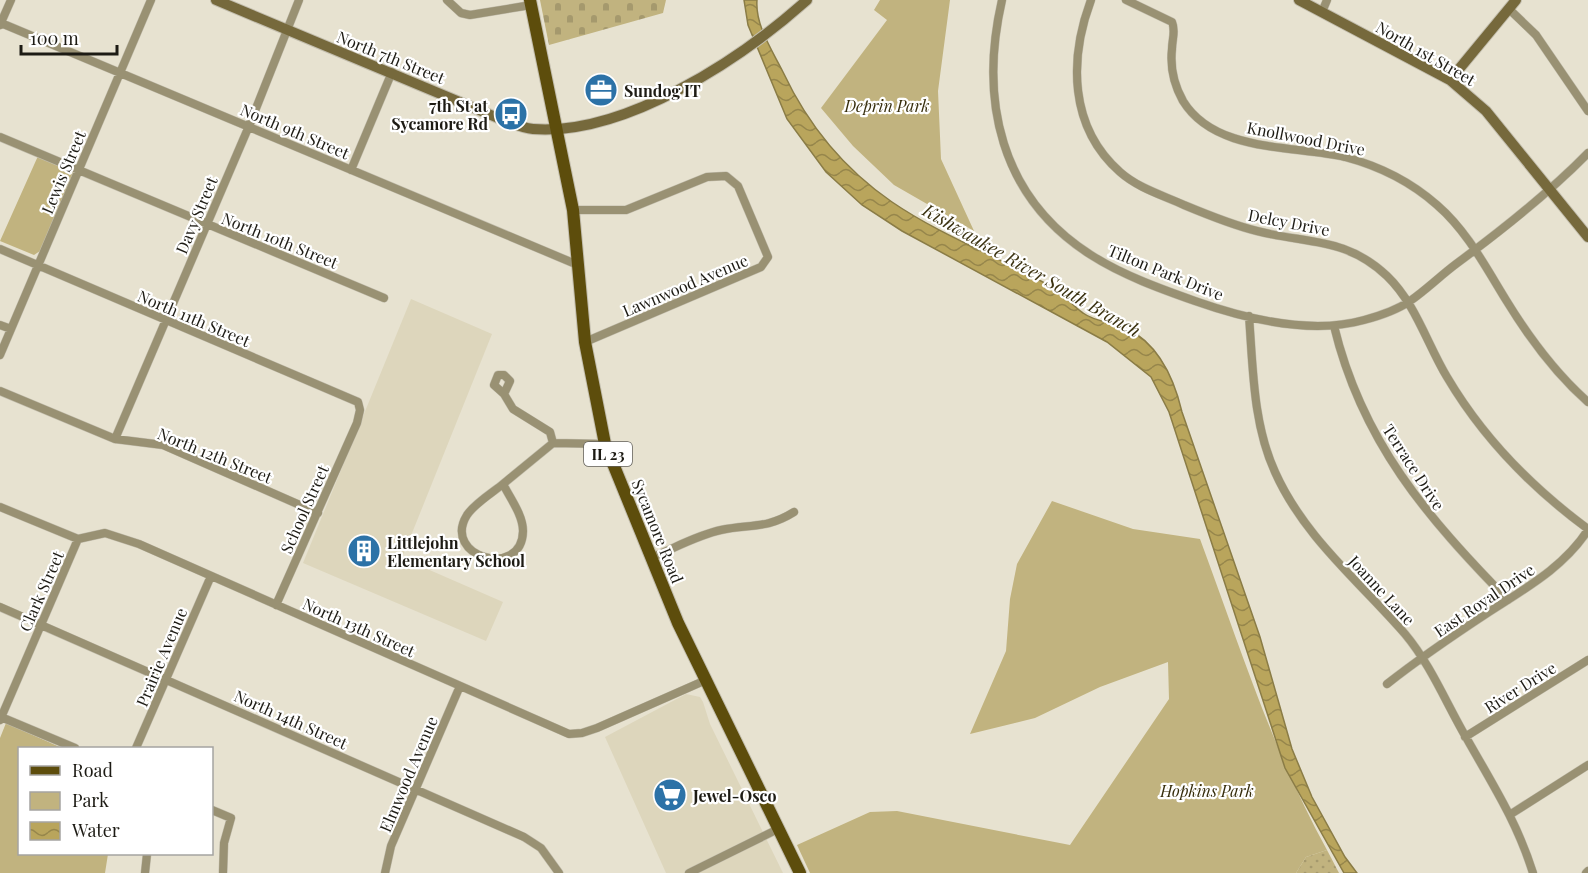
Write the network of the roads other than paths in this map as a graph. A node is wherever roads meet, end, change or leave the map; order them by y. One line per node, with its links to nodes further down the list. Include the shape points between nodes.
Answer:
1 (11, 0): 16 (street)
2 (151, 0): 19 (street, Lewis Street)
3 (216, 0): 17 (street, North 7th Street)
4 (299, 0): 17 (street, Davy Street)
5 (447, 0): 13 (street, via 461,13 470,15)
6 (807, 0): 23 (street, North 7th Street, via 692,84 626,112)
7 (1002, 0): 38 (street, Tilton Park Drive, via 993,65 995,107 1003,143 1030,198 1056,228 1095,257 1186,298)
8 (1090, 0): 37 (street, Delcy Drive, via 1078,54 1078,101 1096,146 1120,172 1143,187 1232,224 1348,250 1378,269)
9 (1126, 0): 33 (street, Knollwood Drive, via 1172,22 1175,84 1184,102 1204,124 1232,137 1344,157 1381,170 1436,204)
10 (1299, 0): 15 (street, North 1st Street)
11 (1327, 0): 15 (street)
12 (1516, 0): 14 (street)
13 (530, 2): 23 (main road, Sycamore Road / IL 23)
14 (1509, 9): 20 (street); 21 (street, via 1536,35)
15 (1322, 12): 20 (street, North 1st Street)
16 (1, 24): 19 (street, North 9th Street)
17 (287, 31): 18 (street, North 7th Street); 22 (street, Davy Street)
18 (392, 72): 23 (street, North 7th Street, via 498,118 530,129); 27 (street)
19 (119, 73): 22 (street, North 9th Street); 26 (street, Lewis Street)
20 (1450, 80): 28 (street, North 1st Street, via 1486,111)
21 (1588, 111)
22 (249, 126): 27 (street, North 9th Street); 30 (street, Davy Street)
23 (558, 130): 29 (main road, Sycamore Road / IL 23)
24 (0, 137): 26 (street, North 10th Street)
25 (1588, 153): 28 (street, Tilton Park Drive)
26 (79, 170): 30 (street, North 10th Street); 34 (street, Lewis Street)
27 (351, 170): 35 (street, North 9th Street)
28 (1549, 189): 31 (street, North 1st Street); 33 (street, Tilton Park Drive)
29 (573, 210): 35 (main road, Sycamore Road / IL 23); 43 (street, Lawnwood Avenue, via 634,208 719,175 738,186 768,253 768,260 761,267)
30 (207, 225): 36 (street, North 10th Street); 39 (street, Davy Street)
31 (1588, 237)
32 (0, 249): 34 (street, North 11th Street)
33 (1476, 250): 37 (street, Tilton Park Drive); 47 (street, Knollwood Drive, via 1540,349)
34 (38, 265): 39 (street, North 11th Street); 42 (street, Lewis Street)
35 (578, 265): 43 (main road, Sycamore Road / IL 23)
36 (384, 298)
37 (1409, 302): 41 (street, Tilton Park Drive, via 1364,320); 56 (street, Delcy Drive, via 1446,377 1483,430 1521,473)
38 (1249, 316): 41 (street, Tilton Park Drive); 64 (street, Joanne Lane, via 1259,421 1281,485 1314,536 1399,628)
39 (165, 321): 48 (street, North 11th Street, via 352,398 360,408); 49 (street, Davy Street)
40 (0, 325): 42 (street)
41 (1334, 326): 60 (street, Terrace Drive, via 1360,403 1400,476 1442,530)
42 (11, 329): 44 (street, Lewis Street)
43 (585, 342): 51 (main road, Sycamore Road / IL 23)
44 (0, 355)
45 (0, 391): 49 (street, North 12th Street)
46 (504, 394): 50 (street, via 513,409 550,432)
47 (1588, 402)
48 (357, 423): 55 (street, School Street)
49 (115, 439): 55 (street, North 12th Street, via 163,445)
50 (553, 444): 51 (street); 52 (street)
51 (605, 444): 58 (main road, Sycamore Road / IL 23)
52 (503, 484): 52 (street, via 521,520 523,534 517,548 507,556 487,559 468,546 464,523 470,512)
53 (0, 507): 57 (street)
54 (794, 512): 58 (street, via 766,526 721,530)
55 (318, 513): 61 (street, School Street)
56 (1588, 529): 60 (street, East Royal Drive, via 1559,564)
57 (78, 539): 59 (street, North 13th Street, via 116,535); 63 (street, Clark Street)
58 (650, 558): 67 (main road, Sycamore Road / IL 23)
59 (211, 576): 61 (street, North 13th Street); 66 (street, Prairie Avenue)
60 (1508, 600): 64 (street, East Royal Drive)
61 (276, 605): 69 (street, North 13th Street)
62 (0, 607): 63 (street, North 14th Street)
63 (42, 624): 66 (street, North 14th Street); 70 (street, Clark Street)
64 (1421, 658): 68 (street, East Royal Drive); 71 (street, Joanne Lane)
65 (1588, 660): 71 (street, River Drive)
66 (167, 678): 73 (street, Prairie Avenue); 75 (street, North 14th Street)
67 (706, 680): 69 (street, North 13th Street, via 576,734 560,731); 78 (main road, Sycamore Road / IL 23)
68 (1387, 684)
69 (460, 686): 75 (street, Elmwood Avenue)
70 (1, 718): 72 (street)
71 (1465, 737): 77 (street, Joanne Lane)
72 (73, 747)
73 (136, 747)
74 (1588, 765): 77 (street)
75 (415, 788): 82 (street, Elmwood Avenue, via 391,846); 83 (street, North 14th Street, via 532,842 546,853)
76 (213, 810): 81 (street, via 231,818 224,843)
77 (1511, 814): 86 (street, Joanne Lane)
78 (778, 828): 84 (street); 85 (main road, Sycamore Road / IL 23)
79 (147, 855): 80 (street)
80 (145, 873)
81 (223, 873)
82 (385, 873)
83 (559, 873)
84 (689, 873)
85 (800, 873)
86 (1533, 873)

